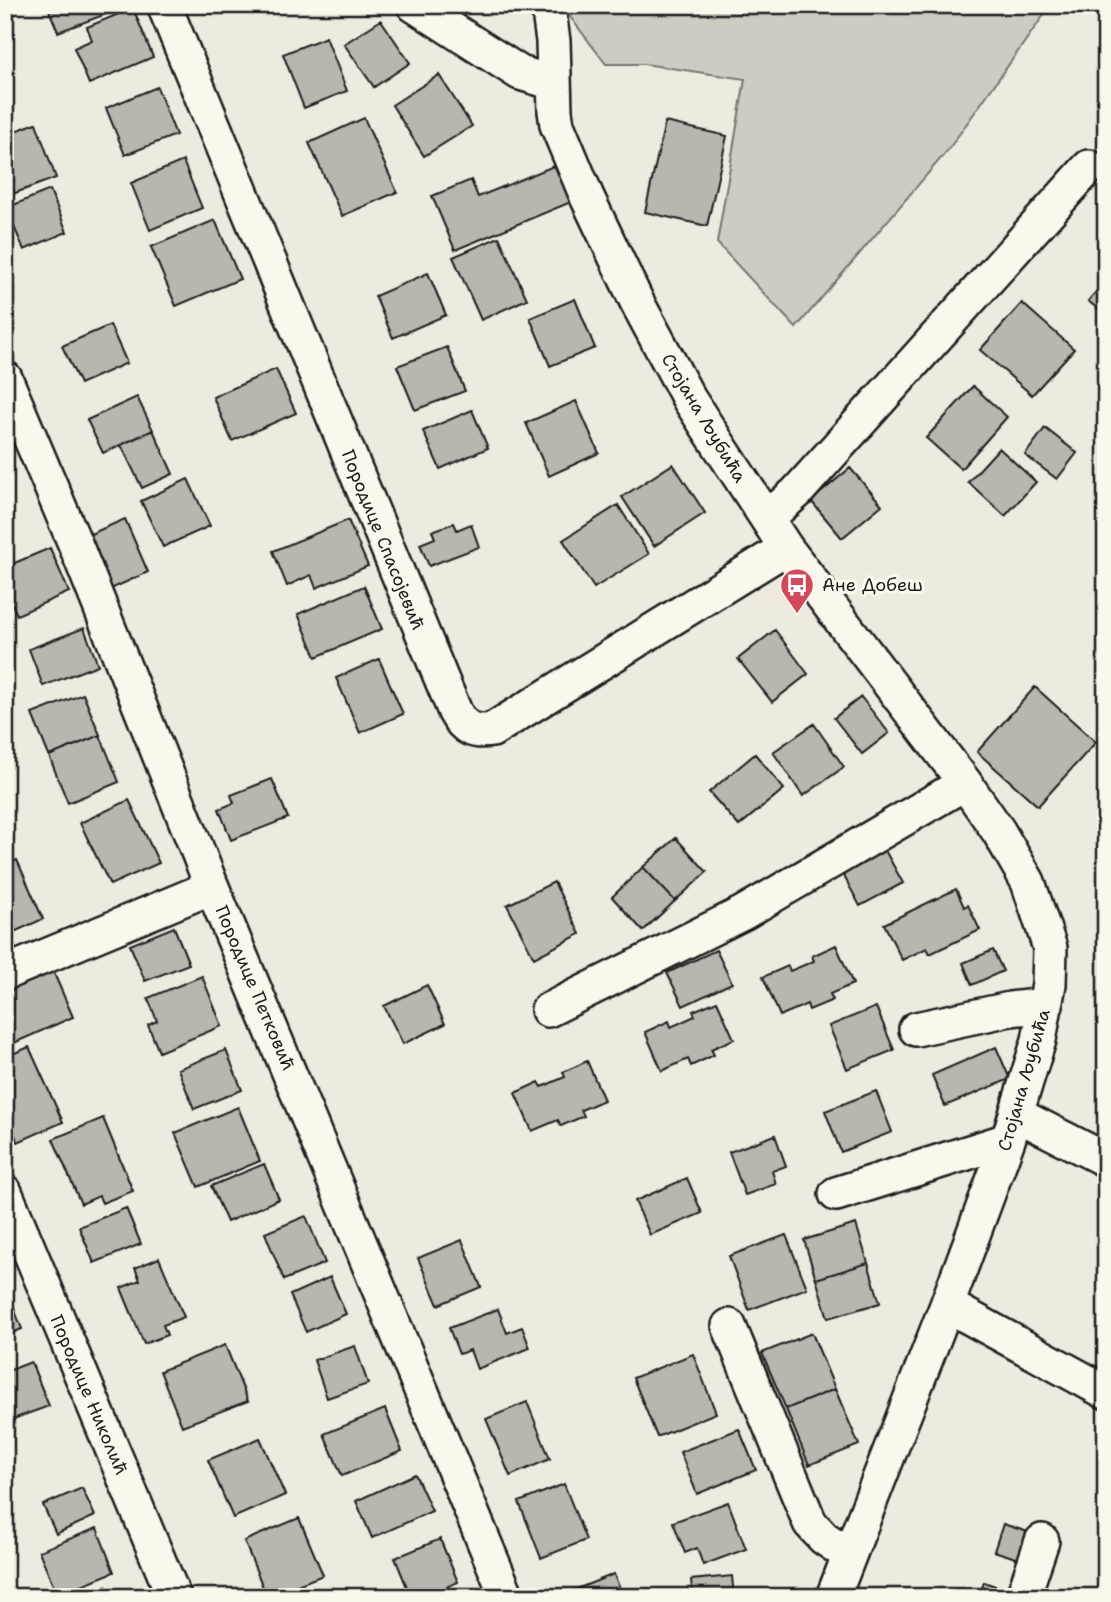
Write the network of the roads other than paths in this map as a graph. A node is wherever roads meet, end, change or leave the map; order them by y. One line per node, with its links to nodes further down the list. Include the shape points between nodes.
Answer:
1 (164, 5): 8 (street, Породице Спасојевић, via 454,712 465,726 475,732 492,730)
2 (414, 5): 4 (street, via 520,73)
3 (548, 5): 4 (street, Стојана Љубића)
4 (554, 83): 7 (street, Стојана Љубића, via 557,125 566,149 637,302 689,399)
5 (1089, 167): 7 (street, via 796,493)
6 (5, 378): 10 (street, Породице Петковић)
7 (767, 518): 8 (street, Стојана Љубића)
8 (786, 548): 9 (street, Стојана Љубића)
9 (965, 783): 12 (street, Стојана Љубића, via 1017,862 1036,904 1050,948); 13 (street, via 743,913)
10 (212, 887): 11 (street); 25 (street, Породице Петковић)
11 (5, 973)
12 (1046, 1005): 14 (street); 15 (street, Стојана Љубића)
13 (548, 1010)
14 (916, 1029)
15 (1012, 1127): 16 (street); 18 (street); 19 (street, Стојана Љубића)
16 (1106, 1160)
17 (5, 1192): 24 (street, Породице Николић)
18 (836, 1194)
19 (947, 1305): 21 (street); 23 (street, Стојана Љубића)
20 (729, 1326): 23 (street, via 810,1523)
21 (1106, 1392)
22 (1042, 1541): 27 (street)
23 (849, 1555): 26 (street, Стојана Љубића)
24 (174, 1597)
25 (507, 1597)
26 (833, 1597)
27 (1023, 1597)

